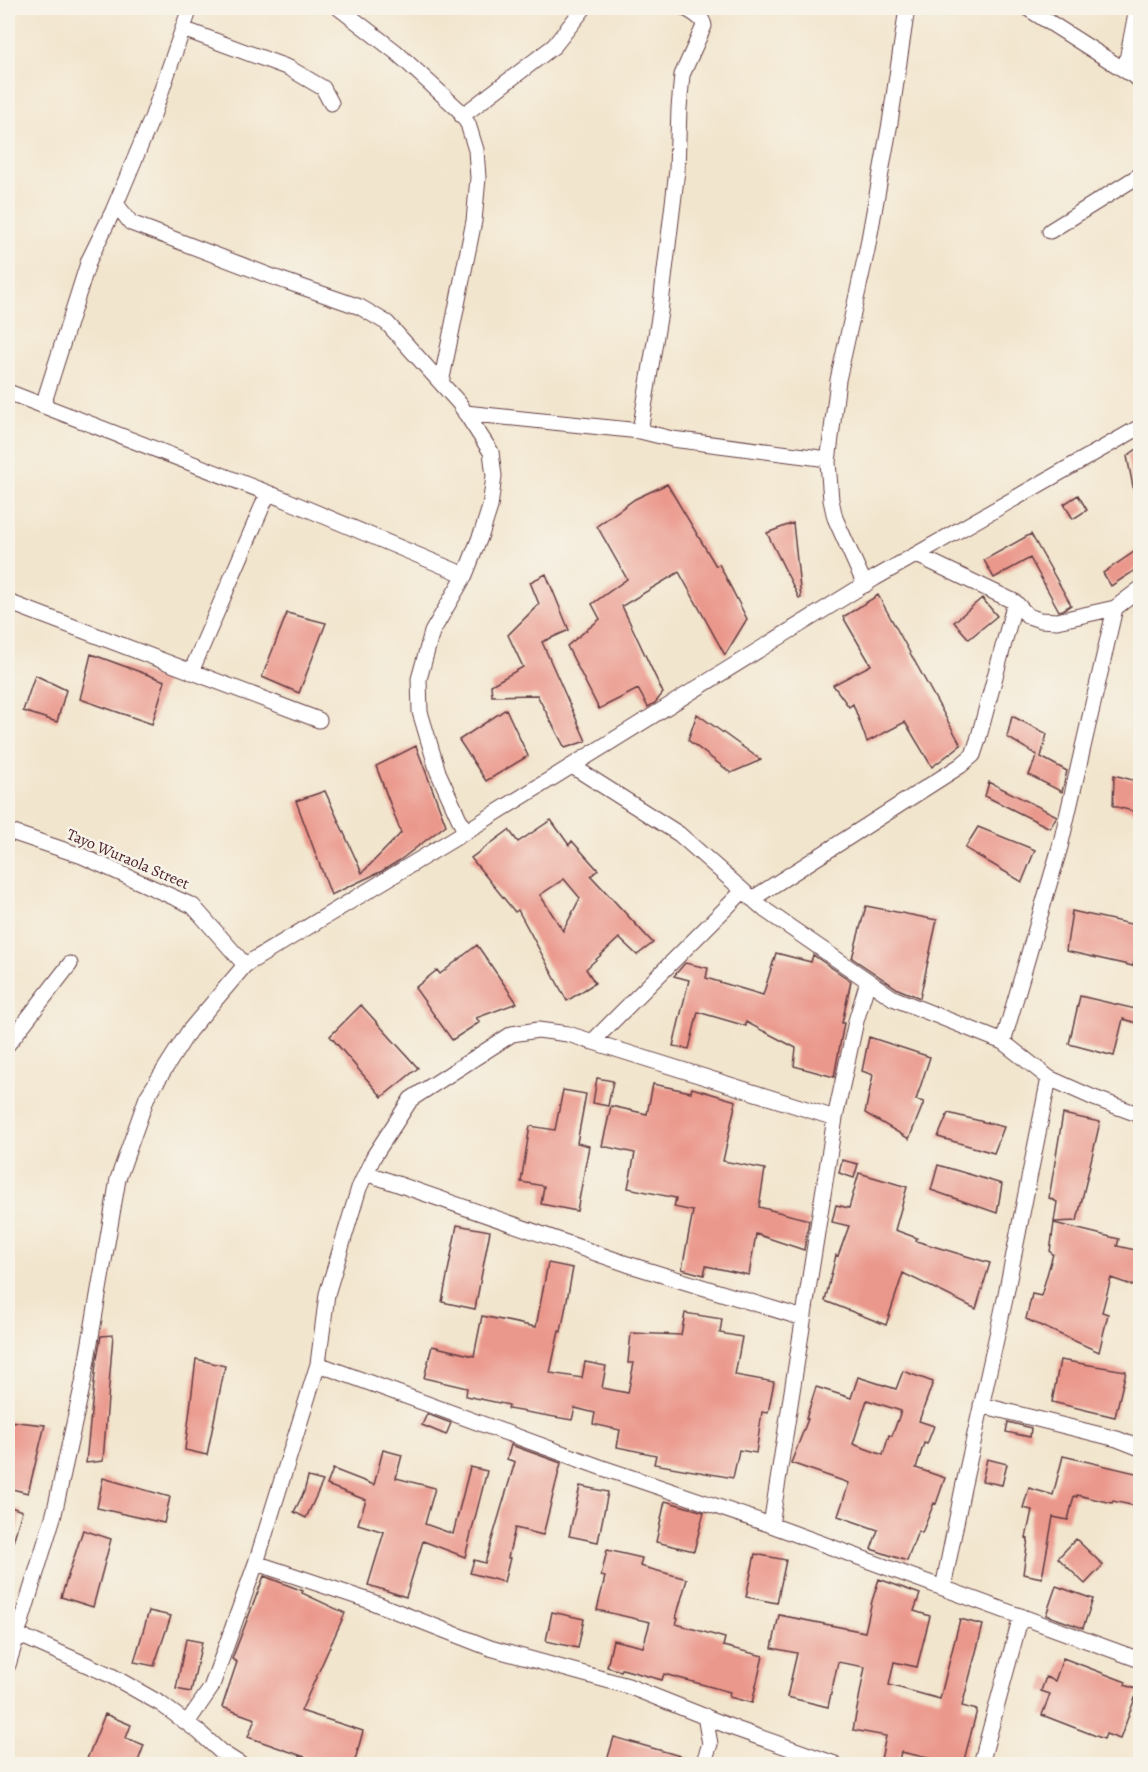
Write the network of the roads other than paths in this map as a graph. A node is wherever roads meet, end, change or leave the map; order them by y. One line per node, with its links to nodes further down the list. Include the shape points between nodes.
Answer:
1 (190, 8): 8 (street)
2 (339, 8): 12 (street, via 396,52)
3 (584, 8): 12 (street, via 554,46)
4 (685, 8): 23 (street, via 703,21 704,27 682,75 677,170 660,312)
5 (907, 8): 24 (street, via 875,204 838,380)
6 (1027, 8): 9 (street)
7 (1137, 8): 9 (street)
8 (183, 29): 11 (street, via 289,68 323,88); 14 (street)
9 (1125, 70): 10 (street)
10 (1140, 80)
11 (332, 104)
12 (462, 116): 18 (street, via 476,150 478,178 474,221)
13 (1140, 175): 17 (street)
14 (116, 204): 15 (street); 16 (street)
15 (131, 223): 16 (street); 18 (street, via 360,307 387,322)
16 (104, 229): 20 (street, via 89,260)
17 (1050, 231)
18 (441, 383): 21 (street)
19 (8, 392): 20 (street)
20 (43, 405): 25 (street)
21 (465, 413): 23 (street); 27 (street, via 491,452 494,476 490,507)
22 (1140, 427): 26 (street)
23 (640, 431): 24 (street, via 672,440)
24 (828, 459): 28 (street, via 836,518)
25 (268, 493): 27 (street); 33 (street)
26 (917, 555): 28 (street); 31 (street)
27 (465, 575): 37 (street, via 432,632 419,679 420,712 438,772)
28 (865, 585): 35 (street)
29 (1140, 589): 32 (street)
30 (8, 602): 33 (street)
31 (1015, 602): 32 (street, via 1028,616 1040,620 1057,621); 38 (street, via 973,755)
32 (1115, 608): 43 (street, via 1060,848)
33 (191, 672): 34 (street)
34 (319, 720)
35 (572, 766): 37 (street); 38 (street, via 679,834)
36 (8, 831): 40 (street, Tayo Wuraola Street, via 82,856 193,906)
37 (465, 832): 40 (street)
38 (748, 895): 41 (street); 42 (street)
39 (70, 964): 44 (street)
40 (245, 965): 57 (street, via 189,1031 147,1097 118,1179 81,1394 54,1514)
41 (868, 981): 43 (street, via 893,998); 47 (street)
42 (592, 1042): 47 (street); 48 (street, via 538,1030 512,1034 411,1099)
43 (1003, 1042): 45 (street)
44 (8, 1044)
45 (1049, 1078): 46 (street); 51 (street)
46 (1140, 1115)
47 (835, 1118): 49 (street)
48 (366, 1173): 49 (street, via 627,1264); 50 (street, via 327,1294)
49 (803, 1318): 53 (street)
50 (318, 1364): 53 (street); 54 (street)
51 (981, 1405): 52 (street); 55 (street)
52 (1140, 1448)
53 (771, 1525): 55 (street)
54 (256, 1563): 60 (street, via 367,1600 490,1648 628,1686); 61 (street, via 211,1688)
55 (943, 1588): 56 (street)
56 (1021, 1616): 58 (street); 68 (street)
57 (17, 1634): 59 (street); 61 (street, via 110,1675)
58 (1140, 1660)
59 (8, 1665)
60 (705, 1716): 62 (street); 63 (street)
61 (187, 1723): 65 (street)
62 (736, 1729): 63 (street); 64 (street)
63 (710, 1743): 66 (street)
64 (819, 1762): 67 (street)
65 (240, 1764)
66 (703, 1764)
67 (835, 1764)
68 (981, 1764)

